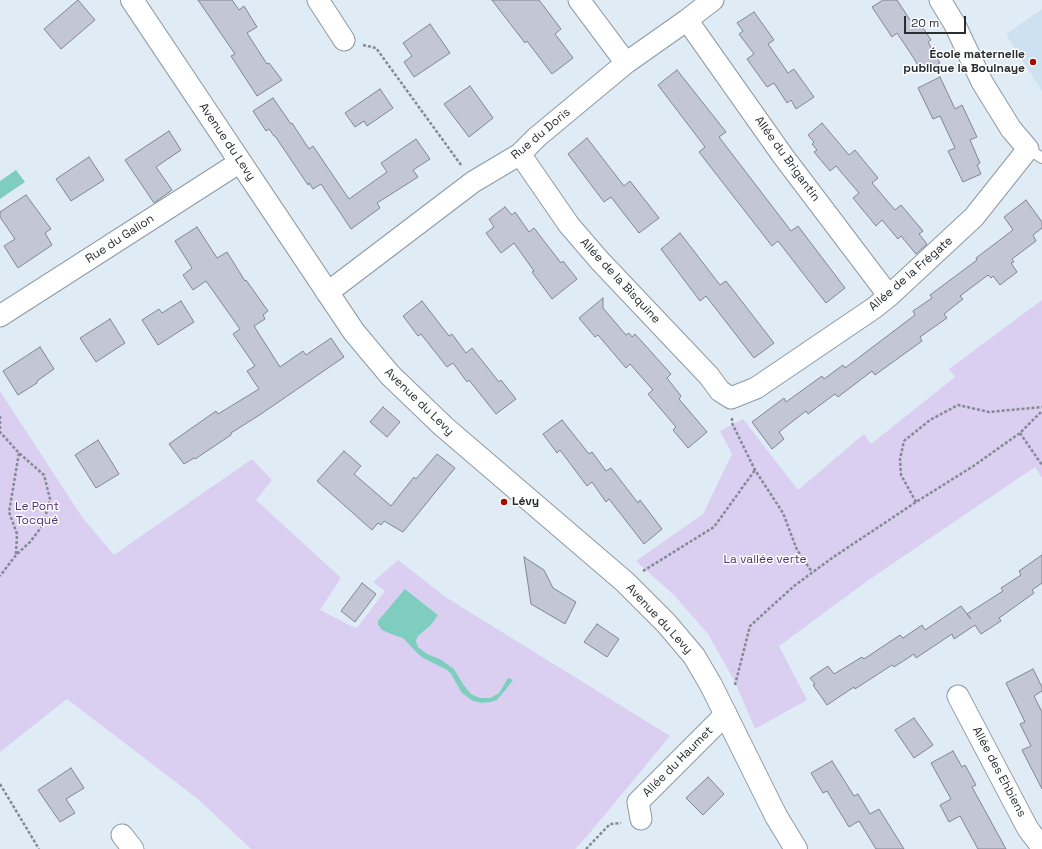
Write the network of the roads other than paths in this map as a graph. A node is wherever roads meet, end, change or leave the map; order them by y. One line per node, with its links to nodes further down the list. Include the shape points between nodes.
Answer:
1 (132, 0): 11 (street, Avenue du Levy)
2 (318, 0): 7 (street)
3 (579, 0): 8 (street)
4 (713, 0): 6 (street, Rue du Doris)
5 (940, 0): 9 (street, via 982,82 1011,129)
6 (687, 20): 8 (street, Rue du Doris); 13 (street, Allée du Brigantin, via 783,156)
7 (344, 40)
8 (626, 63): 10 (street, Rue du Doris)
9 (1035, 153): 13 (street, Allée de la Frégate, via 974,217)
10 (520, 154): 12 (street, Rue du Doris, via 473,182); 15 (street, Allée de la Bisquine, via 569,225 600,261 709,376 720,391)
11 (240, 162): 12 (street, Avenue du Levy); 14 (street, Rue du Galion)
12 (327, 293): 17 (street, Avenue du Levy, via 354,332 390,375 443,426 625,582 666,623 694,656)
13 (889, 296): 15 (street, Allée de la Frégate, via 756,388)
14 (0, 316)
15 (731, 398)
16 (958, 696): 19 (street, Allée des Ehbiens, via 1028,828)
17 (726, 714): 18 (street, Allée du Haumet, via 638,802); 20 (street, Avenue du Levy, via 749,764)
18 (641, 819)
19 (1042, 847)
20 (796, 849)

